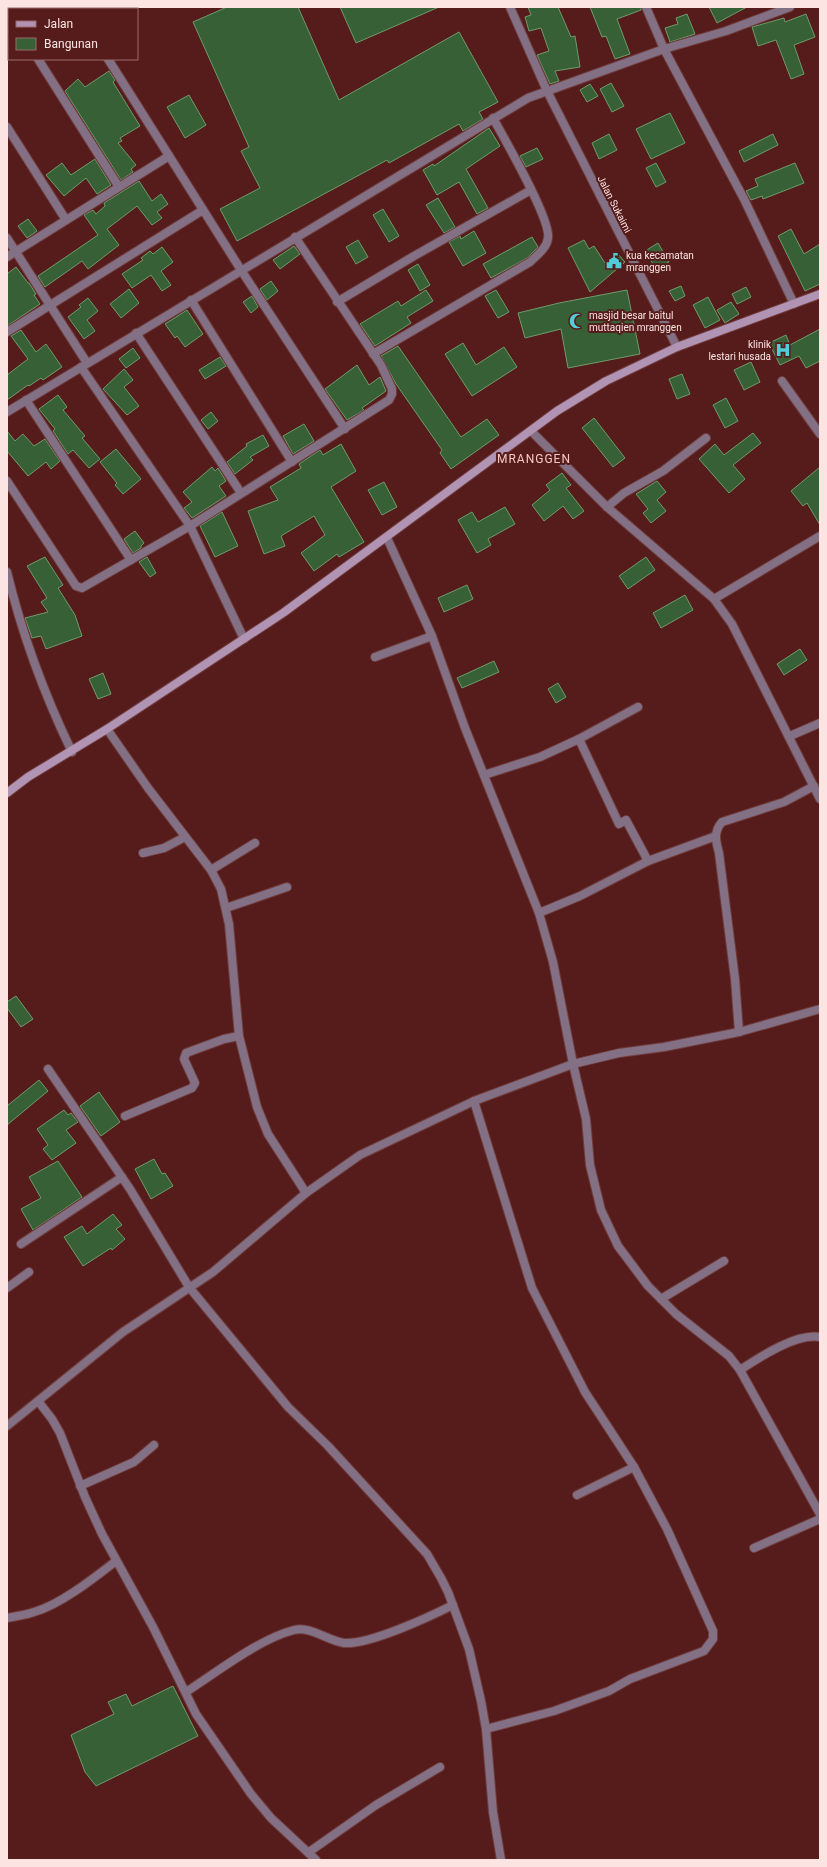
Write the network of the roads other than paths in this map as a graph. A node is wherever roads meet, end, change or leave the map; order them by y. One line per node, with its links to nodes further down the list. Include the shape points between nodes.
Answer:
1 (510, 7): 7 (street, Jalan Sukaimi)
2 (646, 7): 4 (street)
3 (790, 7): 4 (street)
4 (664, 49): 7 (street); 23 (street, via 744,199)
5 (39, 60): 11 (street)
6 (109, 60): 10 (street)
7 (547, 91): 8 (street, via 528,98); 27 (street, Jalan Sukaimi)
8 (493, 118): 12 (street); 15 (street)
9 (7, 127): 14 (street)
10 (169, 156): 11 (street); 13 (street)
11 (119, 187): 14 (street)
12 (531, 190): 22 (street); 28 (street, via 549,238 544,249 530,262)
13 (203, 210): 19 (street); 24 (street)
14 (66, 220): 17 (street)
15 (295, 237): 19 (street); 22 (street)
16 (7, 238): 17 (street)
17 (15, 252): 18 (street); 24 (street)
18 (7, 257)
19 (241, 270): 21 (street); 33 (street)
20 (820, 294): 23 (main road)
21 (191, 300): 26 (street); 37 (street)
22 (338, 302): 28 (street)
23 (794, 304): 27 (main road)
24 (49, 305): 25 (street); 29 (street)
25 (7, 332)
26 (136, 334): 29 (street); 39 (street)
27 (677, 347): 34 (main road, via 606,381)
28 (372, 354): 33 (street, via 388,379 392,394 389,400)
29 (84, 365): 31 (street); 41 (street)
30 (782, 381): 35 (street)
31 (26, 400): 32 (street); 44 (street)
32 (7, 412)
33 (345, 429): 37 (street)
34 (531, 431): 40 (street); 43 (main road)
35 (820, 434)
36 (706, 438): 40 (street, via 663,471 624,493)
37 (292, 462): 39 (street)
38 (7, 481): 44 (street, via 79,588 87,586)
39 (241, 493): 41 (street)
40 (607, 507): 46 (street)
41 (190, 526): 44 (street); 48 (street)
42 (820, 536): 46 (street)
43 (387, 538): 47 (street); 48 (main road)
44 (131, 560)
45 (7, 572): 55 (street, via 27,642 46,694)
46 (714, 599): 53 (street, via 732,624)
47 (432, 636): 49 (street); 56 (street)
48 (244, 639): 52 (main road)
49 (375, 657)
50 (638, 707): 54 (street)
51 (820, 722): 53 (street)
52 (107, 729): 55 (main road); 61 (street)
53 (790, 736): 57 (street)
54 (579, 739): 56 (street, via 540,757); 64 (street, via 619,824 626,820)
55 (72, 752): 58 (main road, via 28,777)
56 (484, 775): 68 (street)
57 (814, 786): 59 (street); 60 (street, via 784,802 722,822 717,828)
58 (7, 793)
59 (820, 799)
60 (716, 836): 64 (street); 70 (street, via 735,979)
61 (185, 838): 63 (street, via 164,848); 65 (street)
62 (255, 843): 65 (street)
63 (143, 853)
64 (648, 861): 68 (street, via 580,896)
65 (211, 870): 67 (street, via 221,889)
66 (287, 887): 67 (street)
67 (226, 908): 71 (street)
68 (539, 913): 72 (street, via 553,962)
69 (820, 1008): 70 (street)
70 (738, 1032): 72 (street, via 619,1053)
71 (239, 1036): 75 (street, via 188,1052 184,1059 194,1079 194,1086); 77 (street, via 257,1107 268,1134)
72 (573, 1064): 74 (street); 83 (street, via 586,1118 590,1165 600,1210 633,1269)
73 (48, 1069): 76 (street)
74 (474, 1100): 77 (street, via 360,1155); 89 (street, via 532,1288 585,1392)
75 (125, 1116)
76 (122, 1177): 78 (street); 82 (street)
77 (306, 1193): 82 (street, via 213,1272)
78 (21, 1244)
79 (724, 1261): 83 (street)
80 (29, 1272): 81 (street)
81 (7, 1288)
82 (189, 1288): 86 (street, via 123,1332); 96 (street, via 288,1407 328,1446 427,1554)
83 (661, 1299): 85 (street, via 698,1333 729,1356)
84 (820, 1337): 85 (street, via 802,1338 778,1347)
85 (740, 1370): 92 (street)
86 (38, 1401): 87 (street); 90 (street, via 60,1433)
87 (7, 1426)
88 (154, 1445): 90 (street, via 134,1462)
89 (634, 1467): 91 (street); 99 (street, via 667,1529 713,1631 710,1645 704,1651 630,1679 609,1691 554,1711)
90 (80, 1486): 95 (street)
91 (577, 1495)
92 (820, 1514)
93 (820, 1519): 94 (street)
94 (754, 1548)
95 (116, 1561): 97 (street, via 87,1583 52,1604 36,1612); 98 (street)
96 (453, 1606): 98 (street, via 420,1621 356,1643 342,1643 296,1630 274,1638); 99 (street, via 469,1649)
97 (7, 1618)
98 (186, 1692): 101 (street, via 196,1714 251,1794 292,1840)
99 (486, 1729): 103 (street, via 493,1812)
100 (440, 1767): 101 (street, via 376,1805)
101 (309, 1852): 102 (street)
102 (316, 1860)
103 (501, 1860)

